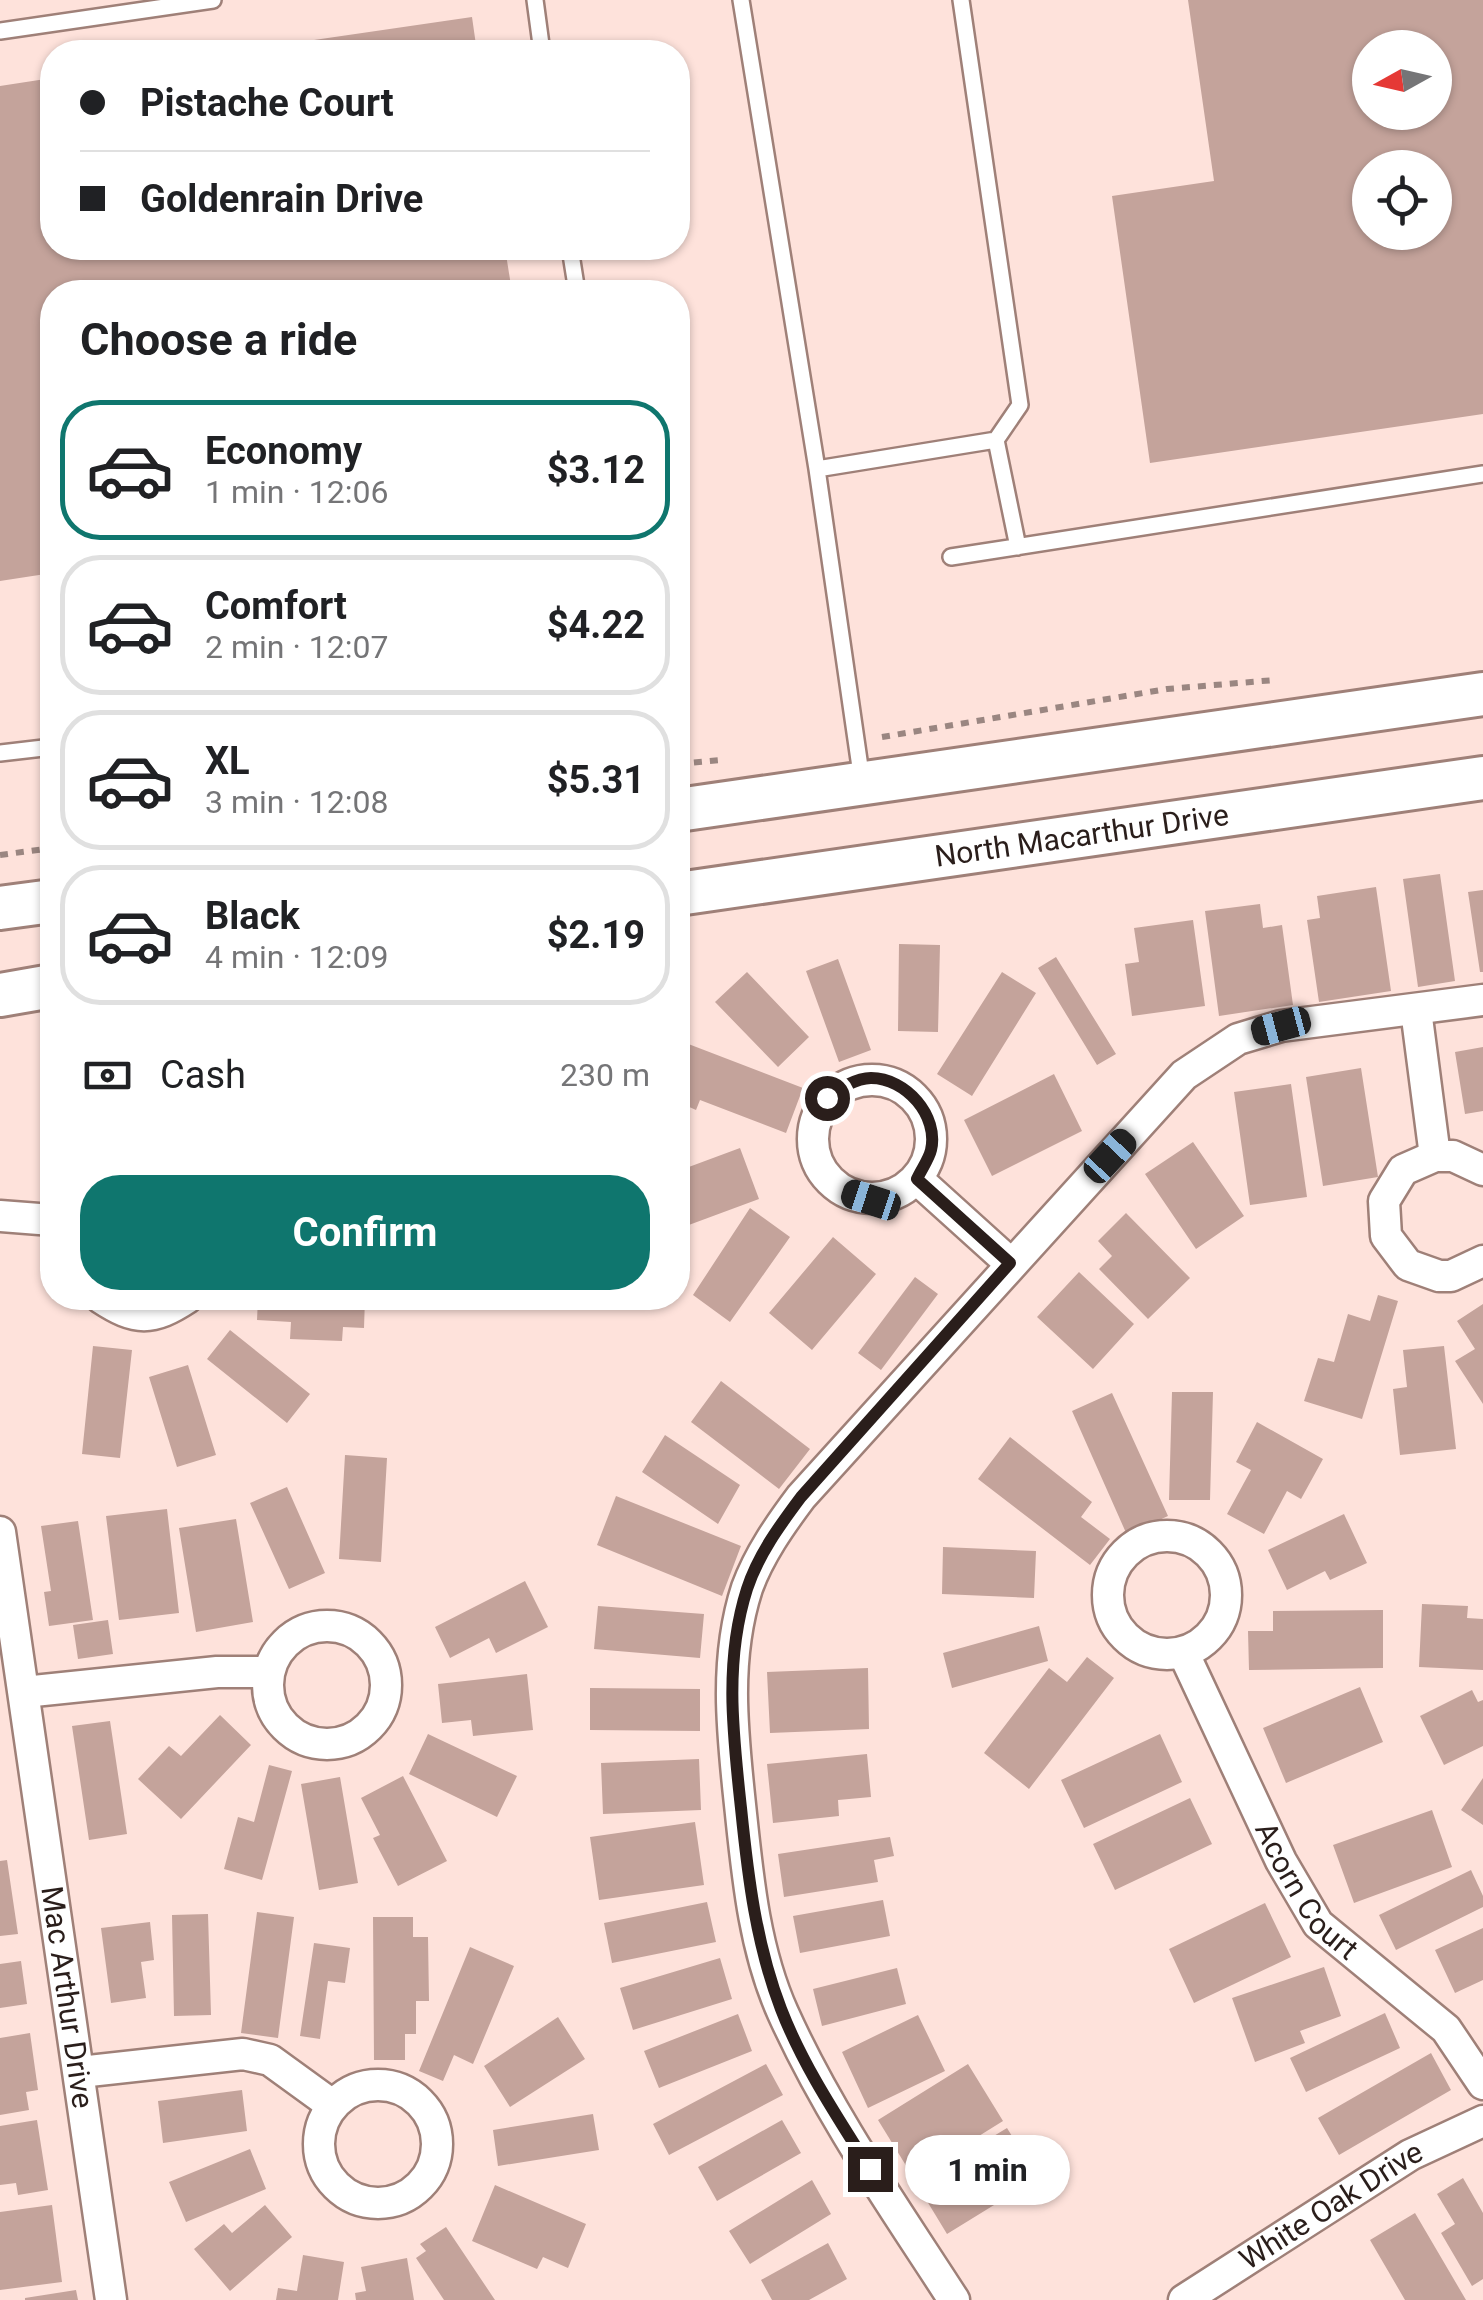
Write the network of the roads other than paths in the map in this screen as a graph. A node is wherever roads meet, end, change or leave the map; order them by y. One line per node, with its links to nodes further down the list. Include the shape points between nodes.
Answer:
1 (213, 0): 5 (lane)
2 (535, 0): 6 (lane)
3 (741, 0): 8 (lane)
4 (960, 0): 7 (lane, via 1020,405)
5 (0, 31)
6 (540, 40)
7 (996, 440): 8 (lane); 10 (lane)
8 (817, 469): 16 (lane)
9 (1483, 474): 10 (lane)
10 (1018, 547): 11 (lane)
11 (951, 557)
12 (1483, 694): 16 (main road)
13 (40, 748): 14 (lane)
14 (0, 753)
15 (1483, 778): 18 (main road, North Macarthur Drive)
16 (862, 783): 17 (main road)
17 (690, 808)
18 (690, 892)
19 (40, 903): 20 (main road)
20 (0, 908)
21 (40, 988): 22 (main road)
22 (0, 995)
23 (1483, 1000): 24 (street)
24 (1416, 1010): 25 (street); 31 (street, via 1281,1026 1238,1038 1184,1075)
25 (1434, 1156): 26 (street, via 1453,1156); 30 (street, via 1403,1170 1384,1201 1386,1236 1408,1265 1440,1276)
26 (1483, 1170)
27 (917, 1179): 31 (street)
28 (0, 1216): 29 (street)
29 (40, 1219)
30 (1483, 1261)
31 (1010, 1263): 43 (street, via 776,1530 748,1587 732,1653 731,1720 751,1908 781,2010 828,2104)
32 (120, 1310): 33 (street)
33 (168, 1310)
34 (0, 1532): 37 (street, Mac Arthur Drive)
35 (1184, 1654): 35 (street, via 1156,1654 1126,1639 1108,1609 1109,1575 1140,1540 1176,1534 1208,1550 1226,1582 1224,1616 1203,1644); 39 (street, Acorn Court, via 1281,1862 1318,1924 1446,2029)
36 (268, 1672): 37 (street)
37 (24, 1692): 38 (street, Mac Arthur Drive)
38 (80, 2072): 40 (street, via 243,2054 270,2060); 42 (street, Mac Arthur Drive)
39 (1483, 2084)
40 (332, 2104)
41 (1483, 2121): 44 (street, White Oak Drive, via 1410,2156)
42 (111, 2300)
43 (954, 2300)
44 (1184, 2300)

